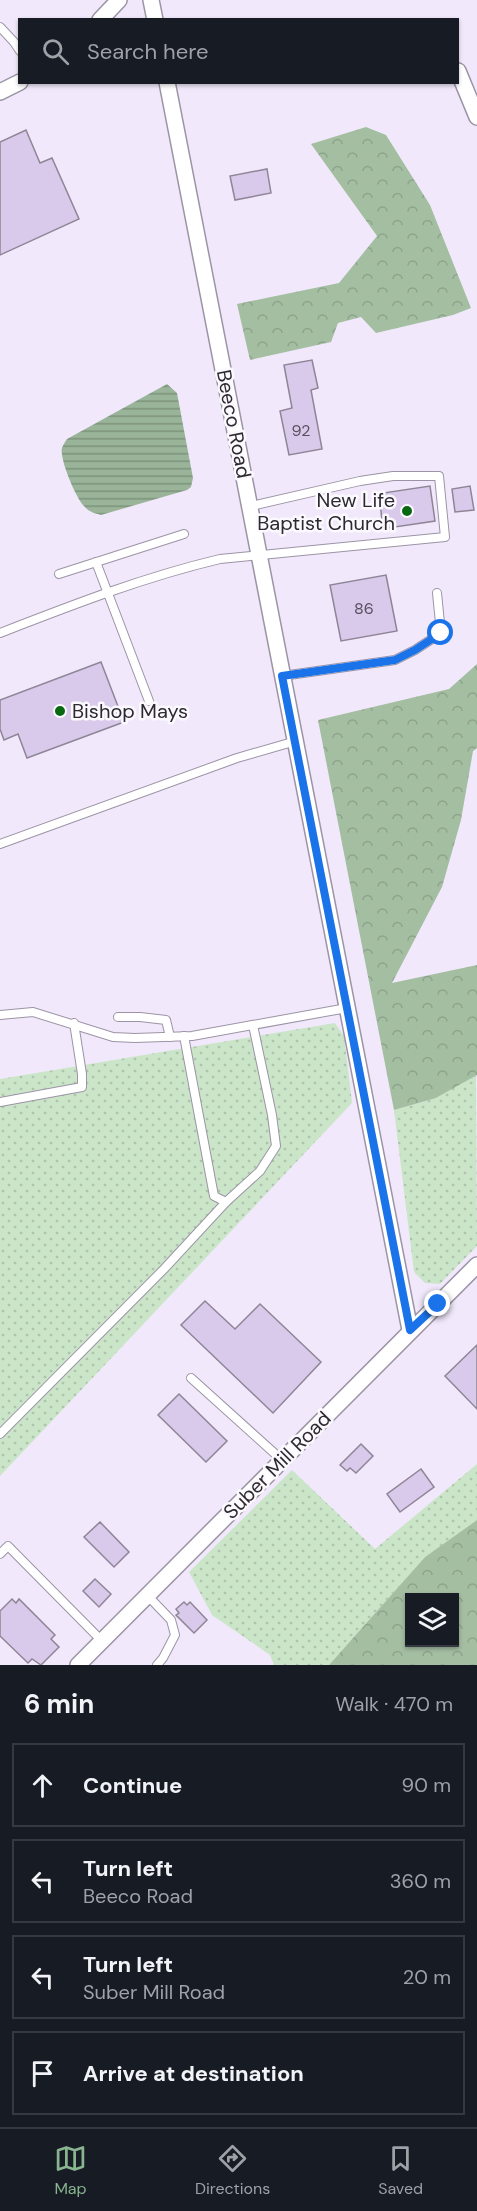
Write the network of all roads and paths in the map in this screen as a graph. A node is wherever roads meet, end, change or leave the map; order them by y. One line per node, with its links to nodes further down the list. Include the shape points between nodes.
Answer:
1 (119, 0): 3 (street)
2 (152, 0): 4 (street)
3 (102, 18)
4 (155, 18)
5 (0, 27): 6 (lane)
6 (18, 48)
7 (459, 73): 11 (street)
8 (18, 83): 10 (street)
9 (167, 84): 12 (street, Beeco Road)
10 (0, 92)
11 (477, 117)
12 (251, 506): 14 (street, Beeco Road); 14 (lane, via 360,481 439,476 445,537)
13 (184, 534): 15 (lane)
14 (260, 555): 17 (lane, via 185,568); 20 (street, Beeco Road)
15 (96, 562): 16 (lane); 17 (lane)
16 (59, 574)
17 (107, 592): 19 (lane); 21 (lane)
18 (437, 593): 20 (lane, via 441,633 415,650 395,660)
19 (0, 633)
20 (282, 676): 22 (street, Beeco Road)
21 (149, 701)
22 (296, 741): 23 (lane, via 237,758); 24 (street, Beeco Road)
23 (0, 844)
24 (347, 1008): 28 (lane); 34 (street, Beeco Road)
25 (0, 1016): 27 (lane, via 33,1012)
26 (118, 1017): 30 (lane, via 166,1020)
27 (74, 1023): 30 (lane, via 113,1037); 31 (lane, via 82,1087)
28 (253, 1025): 29 (lane); 32 (lane, via 276,1146 260,1171)
29 (184, 1036): 30 (lane); 32 (lane, via 214,1196)
30 (170, 1037)
31 (0, 1102)
32 (226, 1202): 36 (lane)
33 (477, 1265): 34 (street, Suber Mill Road)
34 (410, 1330): 37 (street, Suber Mill Road)
35 (191, 1378): 37 (lane)
36 (0, 1434)
37 (282, 1460): 39 (street, Suber Mill Road)
38 (0, 1554): 40 (lane, via 8,1546)
39 (147, 1594): 40 (street, Suber Mill Road); 42 (lane, via 171,1620 175,1635 164,1658)
40 (102, 1641): 41 (street, Suber Mill Road)
41 (78, 1665)
42 (156, 1665)

